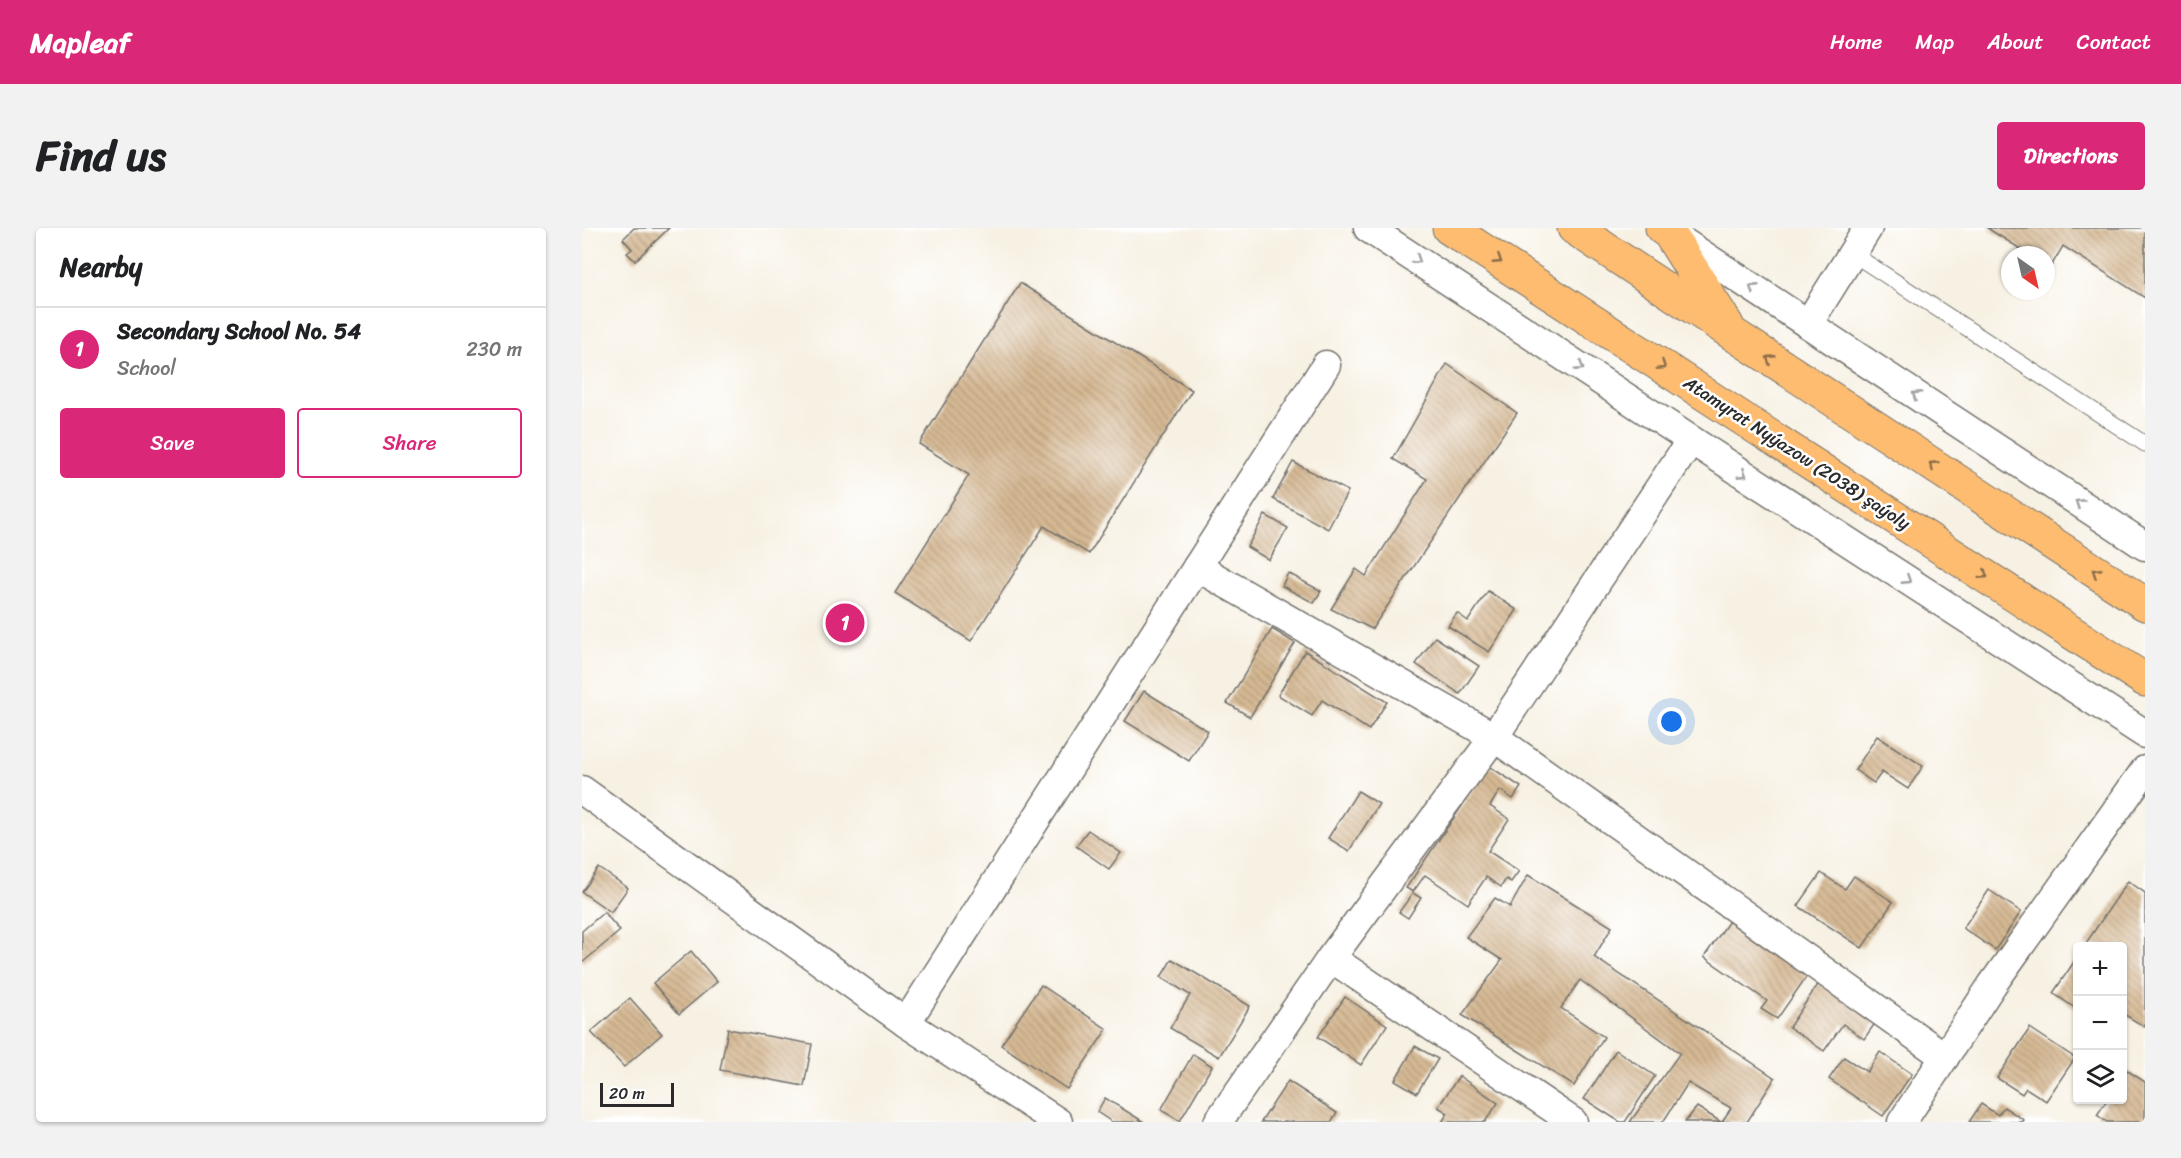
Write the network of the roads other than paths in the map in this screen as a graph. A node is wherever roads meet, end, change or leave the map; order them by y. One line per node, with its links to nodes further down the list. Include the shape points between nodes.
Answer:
1 (1368, 228): 10 (street, one-way to 10)
2 (1449, 228): 15 (main road, Atamyrat Nyýazow (2038) şaýoly, one-way to 15)
3 (1574, 228): 8 (main road)
4 (1868, 228): 6 (street)
5 (1665, 230): 7 (street, one-way to 5); 8 (main road)
6 (1853, 254): 7 (street); 11 (lane)
7 (1808, 324): 12 (street, one-way to 7)
8 (1733, 334): 14 (main road, one-way to 8)
9 (1326, 365): 13 (street)
10 (1691, 440): 16 (street, one-way to 16); 17 (street)
11 (2145, 444)
12 (2145, 546)
13 (1197, 567): 17 (street); 21 (street)
14 (2145, 604)
15 (2145, 680)
16 (2145, 734)
17 (1494, 736): 20 (street); 22 (street)
18 (2145, 770): 22 (street)
19 (582, 790): 21 (street)
20 (1331, 958): 24 (street); 25 (street)
21 (906, 1023): 23 (street)
22 (1945, 1057): 26 (street)
23 (1058, 1122)
24 (1218, 1122)
25 (1573, 1122)
26 (1902, 1122)

